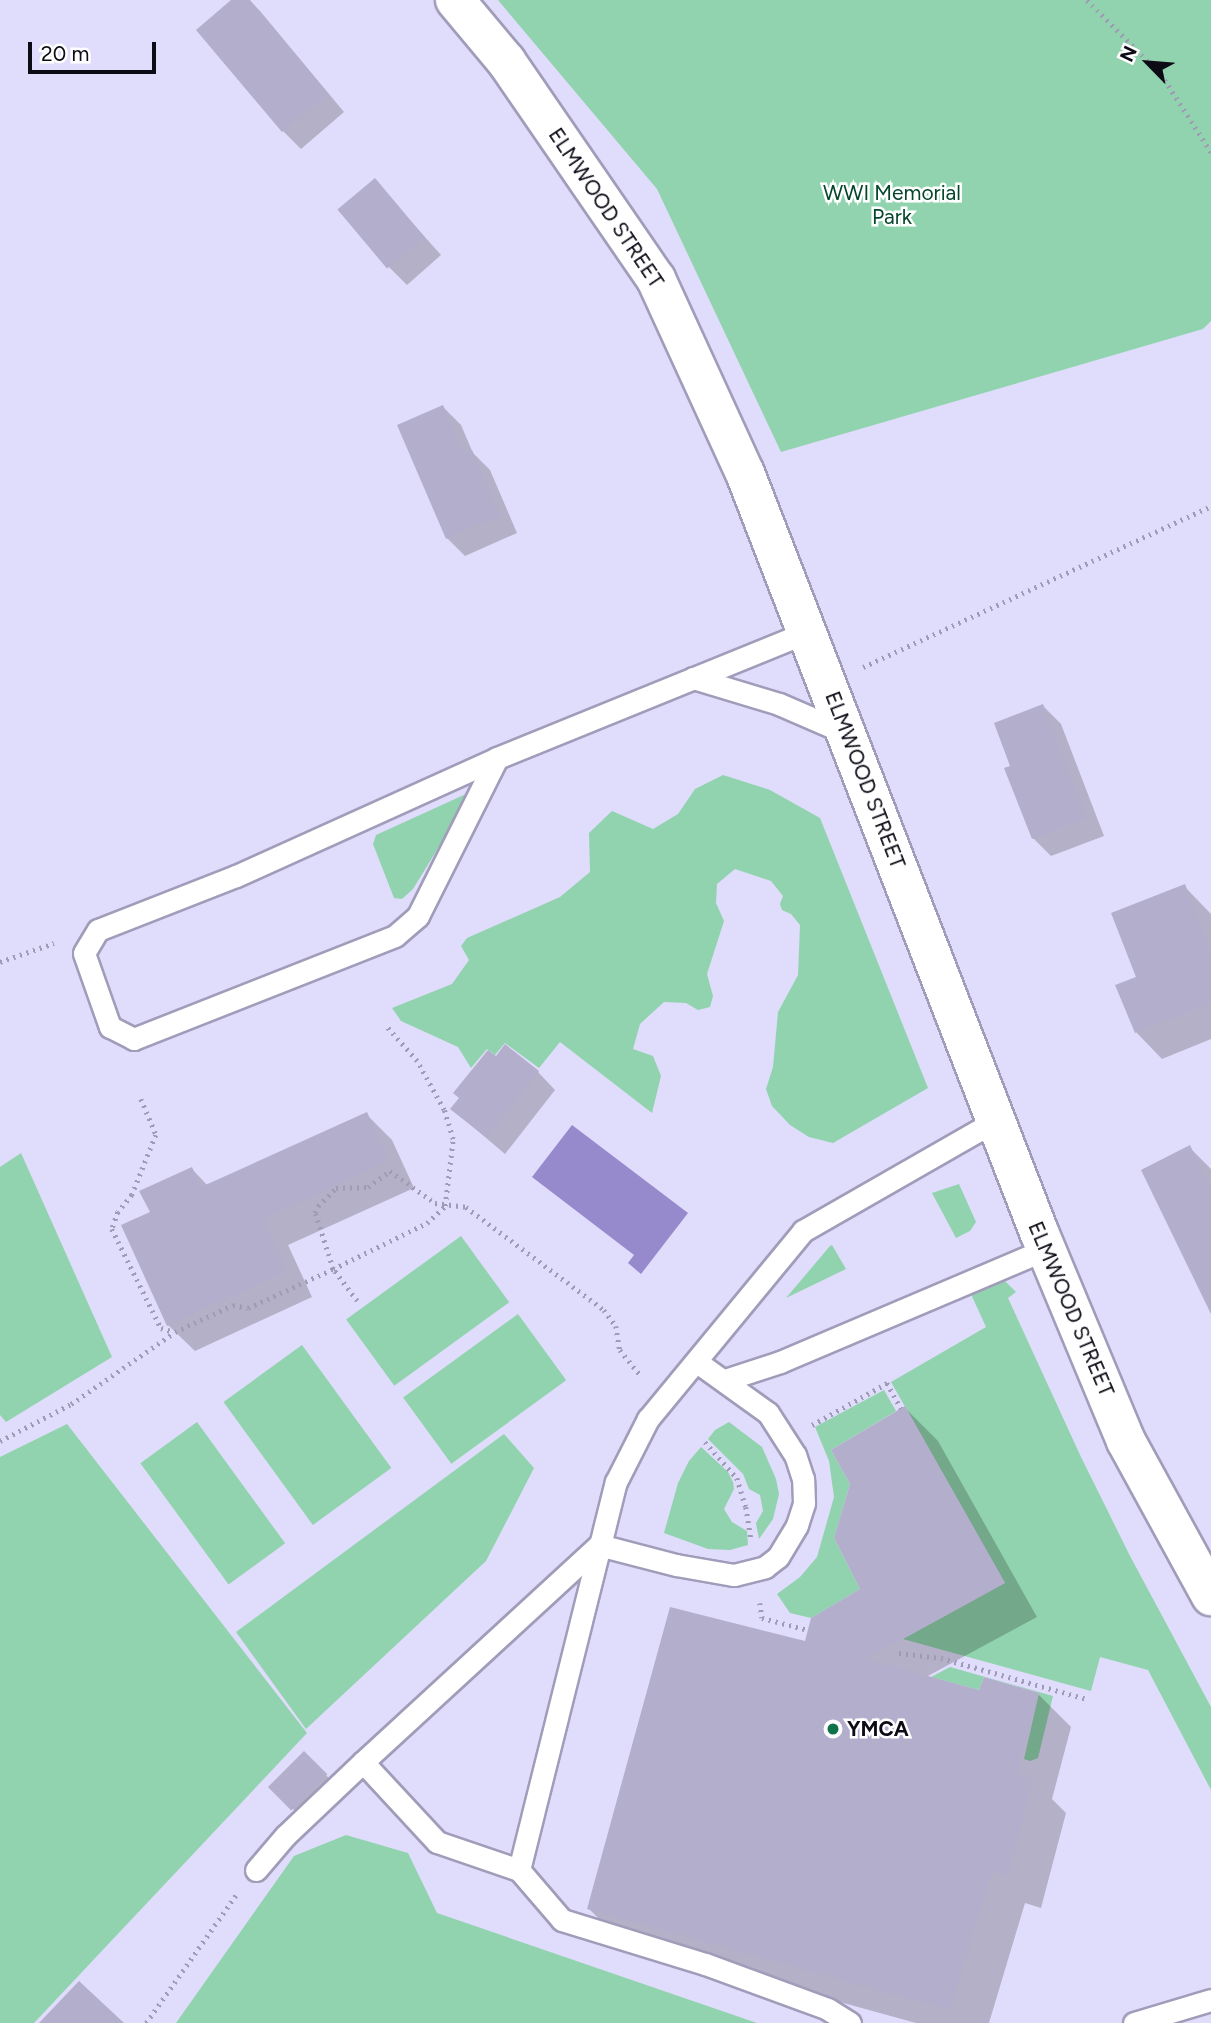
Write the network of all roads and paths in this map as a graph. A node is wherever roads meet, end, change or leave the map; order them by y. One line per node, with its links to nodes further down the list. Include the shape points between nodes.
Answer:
1 (455, 0): 5 (main road, ELMWOOD STREET, via 506,61 656,279 745,473)
2 (1087, 0): 3 (path, via 1161,74)
3 (1211, 152)
4 (1211, 506): 7 (path)
5 (807, 632): 6 (lane); 7 (main road, ELMWOOD STREET)
6 (693, 678): 8 (lane, via 779,704); 9 (lane)
7 (828, 684): 8 (main road, ELMWOOD STREET)
8 (848, 734): 14 (main road, ELMWOOD STREET)
9 (497, 758): 10 (lane, via 236,876); 10 (lane, via 418,916 395,936 134,1039 110,1027 84,953)
10 (98, 930): 11 (path)
11 (0, 962)
12 (385, 1025): 15 (path, via 417,1061 444,1110 453,1139)
13 (141, 1099): 19 (path, via 156,1135 132,1195 112,1229 161,1328)
14 (995, 1121): 16 (main road, ELMWOOD STREET); 20 (lane, via 803,1231)
15 (445, 1206): 17 (path, via 428,1223); 17 (path, via 390,1171 368,1187 336,1188 315,1213); 21 (path, via 466,1207 604,1310 616,1326 620,1350)
16 (1046, 1249): 22 (lane, via 780,1362); 27 (main road, ELMWOOD STREET, via 1126,1440)
17 (333, 1269): 18 (path); 19 (path, via 248,1308 233,1305)
18 (357, 1301)
19 (175, 1332): 23 (path, via 71,1404)
20 (697, 1362): 22 (lane); 26 (lane, via 648,1419 617,1482)
21 (640, 1375)
22 (725, 1380): 26 (lane, via 768,1413 803,1479 804,1503 797,1525 778,1557 765,1567 734,1575)
23 (0, 1441)
24 (705, 1442): 25 (path, via 737,1478)
25 (751, 1543)
26 (599, 1545): 32 (lane); 34 (lane)
27 (1211, 1596)
28 (759, 1598): 29 (path, via 762,1618)
29 (808, 1630)
30 (899, 1653): 31 (path, via 941,1658)
31 (1087, 1699)
32 (363, 1762): 33 (lane); 34 (lane, via 437,1842)
33 (256, 1870): 36 (path)
34 (519, 1870): 37 (lane, via 562,1920 717,1968 828,2009)
35 (1211, 2000): 38 (lane)
36 (146, 2023)
37 (850, 2023)
38 (1134, 2023)

